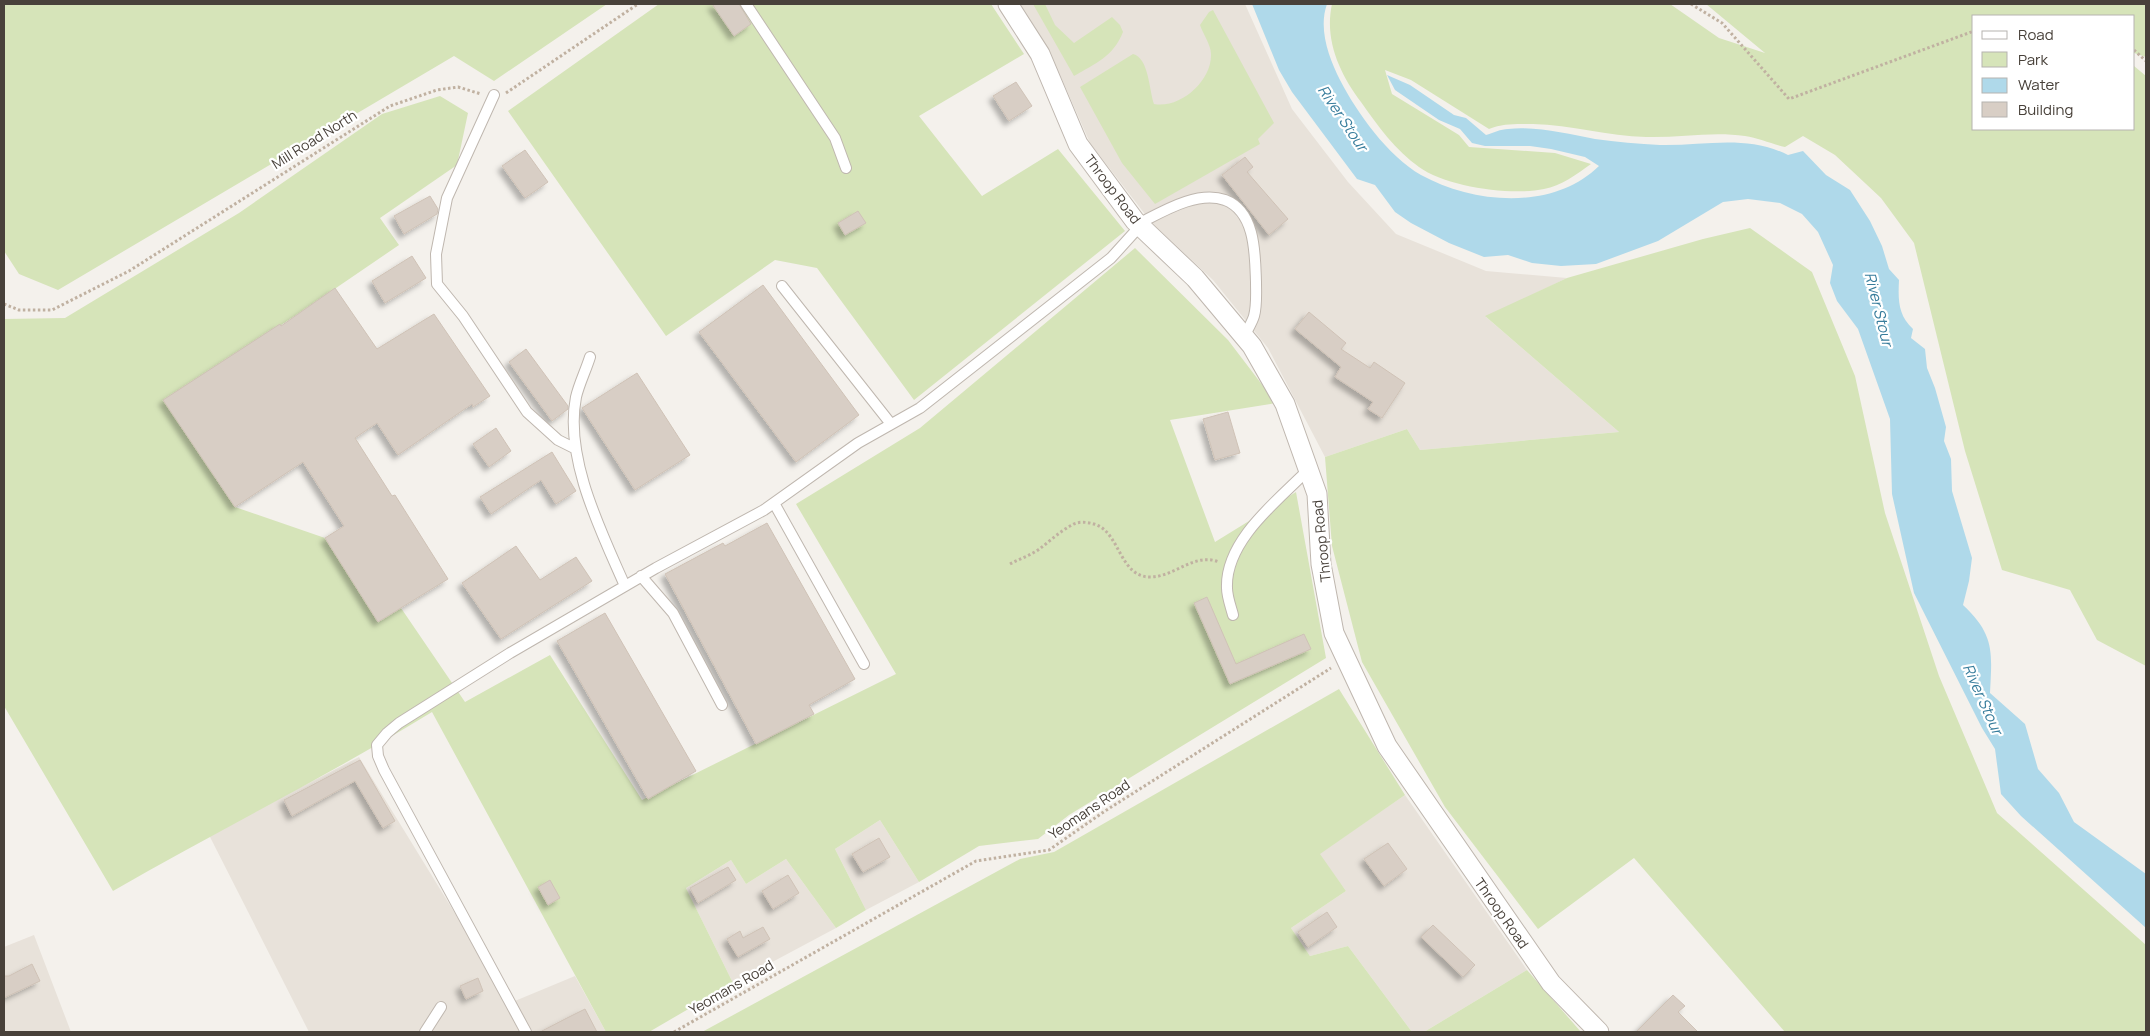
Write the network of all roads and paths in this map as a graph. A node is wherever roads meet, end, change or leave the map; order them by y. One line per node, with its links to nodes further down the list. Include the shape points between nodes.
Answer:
1 (638, 4): 8 (path, Mill Road North, via 510,93)
2 (746, 4): 9 (lane, via 835,138)
3 (1008, 4): 10 (street, Throop Road, via 1040,54 1078,144)
4 (1691, 4): 5 (path, via 1722,23 1789,99)
5 (1972, 32)
6 (2135, 51): 7 (path)
7 (2146, 61)
8 (494, 95): 12 (path, Mill Road North, via 485,96 458,87 437,90 390,106 129,271 52,310 19,310); 16 (lane, via 447,198 436,254 437,284 463,316 527,412 558,440)
9 (846, 168)
10 (1139, 225): 13 (street, Throop Road, via 1196,278); 13 (lane, via 1172,207 1194,200 1215,198 1233,205 1243,216 1253,241 1256,297 1254,315); 15 (lane, via 1111,258 920,408)
11 (782, 286): 15 (lane)
12 (4, 304)
13 (1244, 336): 17 (street, Throop Road, via 1286,404)
14 (590, 358): 16 (lane, via 576,398)
15 (891, 424): 18 (lane, via 858,443)
16 (576, 448): 22 (lane, via 590,509)
17 (1308, 470): 20 (lane, via 1256,523); 24 (street, Throop Road, via 1317,494 1321,564 1334,633)
18 (774, 503): 21 (lane); 25 (lane)
19 (1010, 564): 20 (path, via 1036,551 1073,524 1086,522 1104,530 1131,570 1143,576 1162,575 1205,558)
20 (1229, 566): 23 (lane, via 1227,589)
21 (641, 576): 22 (lane); 26 (lane, via 673,613)
22 (625, 586): 29 (lane, via 429,704 387,733 377,745 384,770)
23 (1233, 615)
24 (1346, 659): 30 (path, Yeomans Road, via 1105,811 1049,850 976,860); 31 (street, Throop Road, via 1387,746 1551,983)
25 (864, 664)
26 (722, 705)
27 (441, 1007): 28 (lane)
28 (425, 1032)
29 (526, 1032)
30 (674, 1032)
31 (1599, 1032)

